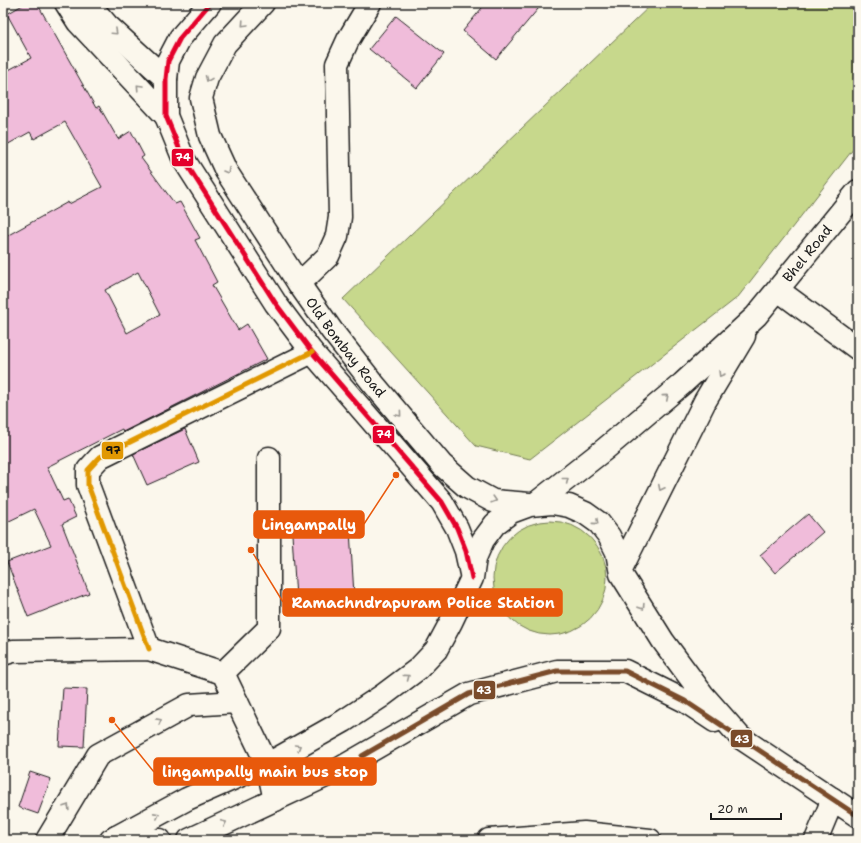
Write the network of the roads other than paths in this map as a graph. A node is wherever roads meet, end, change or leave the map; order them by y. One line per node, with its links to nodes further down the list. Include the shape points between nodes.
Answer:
1 (66, 3): 7 (main road, one-way to 1, via 78,22)
2 (88, 3): 6 (main road, one-way to 6, via 107,25)
3 (210, 3): 6 (main road, via 180,38 168,61)
4 (263, 3): 9 (main road, Old Bombay Road, one-way to 9, via 225,44 207,78 201,98 210,136 226,171)
5 (370, 3): 9 (main road, via 337,64 340,217 337,236 328,256)
6 (166, 79): 7 (main road)
7 (166, 116): 13 (main road, Old Bombay Road, via 184,160 276,304)
8 (858, 191): 10 (main road, Bhel Road)
9 (300, 284): 15 (main road, Old Bombay Road, one-way to 15, via 332,331 372,382 442,465 467,487 493,501)
10 (778, 290): 11 (main road, Bhel Road); 12 (main road)
11 (756, 316): 15 (main road, one-way to 11, via 643,417); 16 (main road, one-way to 16, via 705,401)
12 (858, 350)
13 (312, 352): 17 (main road, Old Bombay Road, via 442,502 460,534); 18 (main road, via 100,457 88,470 88,485)
14 (269, 458): 20 (main road, via 269,628)
15 (533, 504): 16 (main road, Old Bombay Road, one-way to 16, via 552,503 569,506 585,513 609,536 617,552); 17 (main road, via 511,512 495,524 482,540 474,558)
16 (621, 569): 22 (main road, Old Bombay Road, one-way to 22, via 621,574 663,641 703,695)
17 (472, 578): 23 (main road, one-way to 17, via 344,721 418,669 436,650)
18 (149, 649): 19 (main road); 20 (main road)
19 (8, 653)
20 (224, 673): 21 (main road)
21 (238, 702): 23 (main road); 28 (main road, one-way to 21, via 98,755 189,705)
22 (742, 738): 24 (main road); 25 (main road, via 685,701 625,670 557,671 469,694 332,773)
23 (267, 764): 25 (main road); 27 (main road, one-way to 23, via 187,799)
24 (833, 799): 26 (main road); 33 (main road)
25 (275, 800): 30 (main road, one-way to 25)
26 (858, 816)
27 (113, 839): 29 (main road)
28 (47, 840)
29 (160, 840)
30 (189, 840)
31 (489, 840): 32 (main road, via 584,833)
32 (650, 840)
33 (816, 840)

